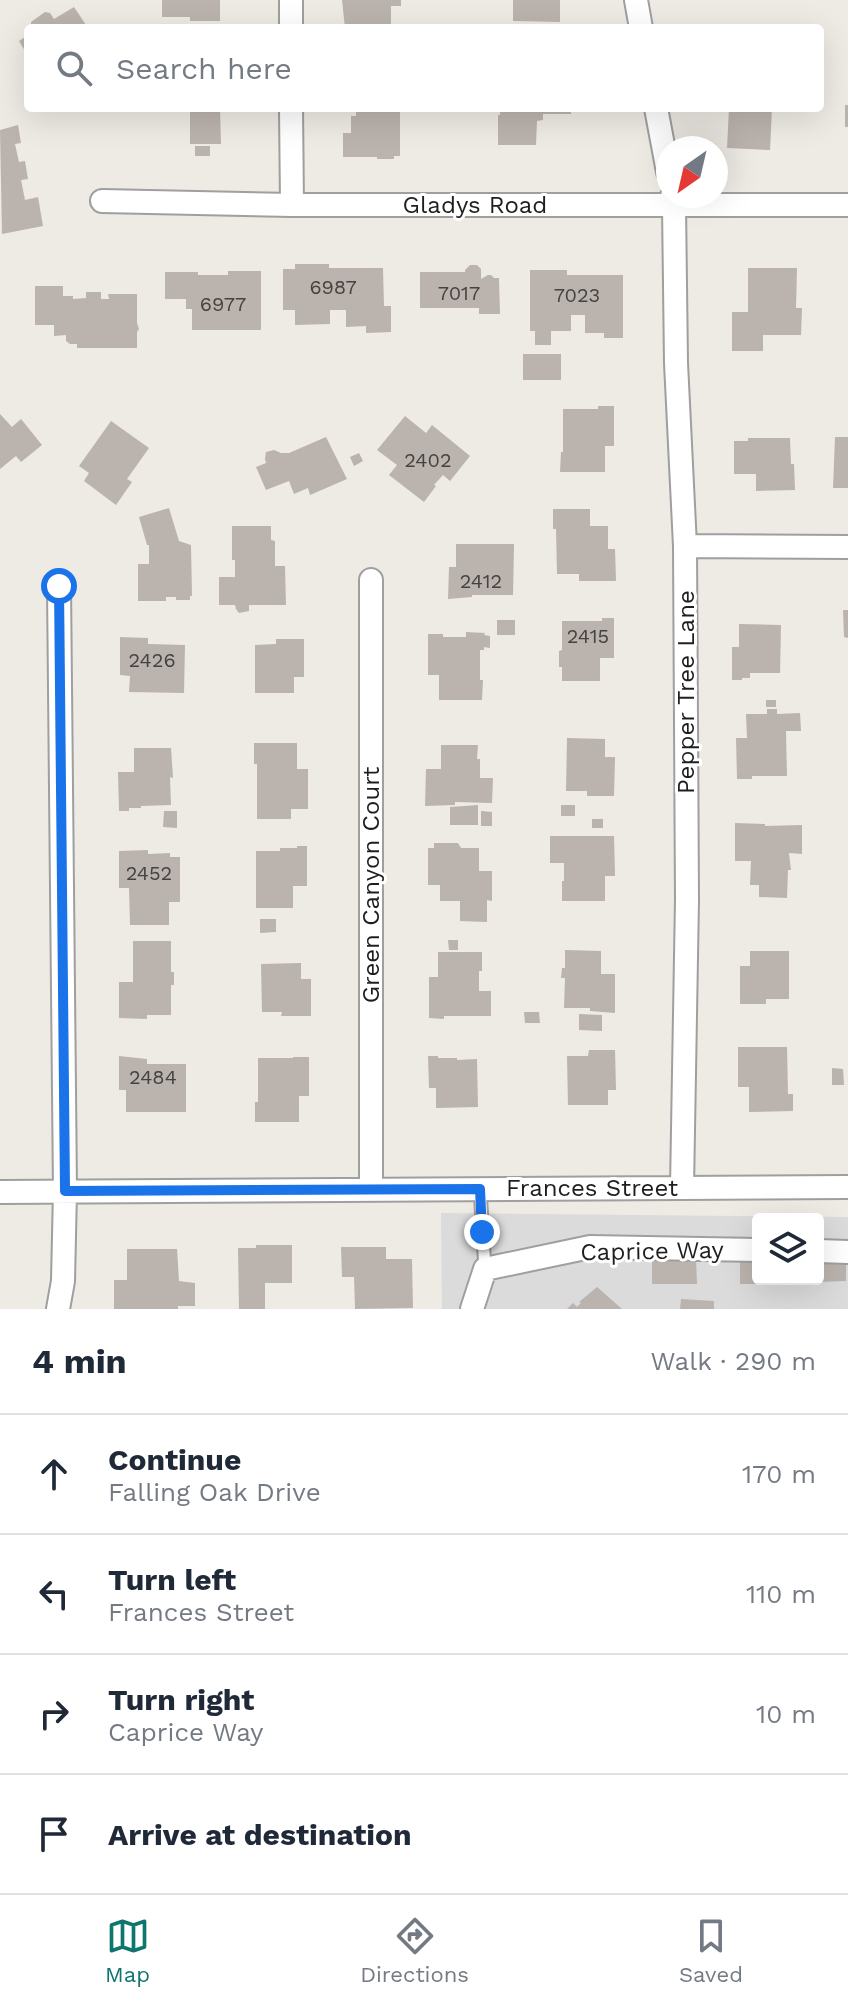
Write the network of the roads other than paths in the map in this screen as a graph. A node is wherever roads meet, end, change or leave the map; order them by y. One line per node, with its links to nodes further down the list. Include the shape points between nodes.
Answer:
1 (291, 0): 3 (street)
2 (636, 0): 4 (street)
3 (291, 24)
4 (640, 24)
5 (291, 112): 11 (street)
6 (657, 112): 7 (street)
7 (661, 136)
8 (102, 201): 11 (street, Gladys Road)
9 (656, 201): 11 (street, Gladys Road)
10 (728, 202): 12 (street, Gladys Road)
11 (292, 205)
12 (848, 205)
13 (673, 208): 14 (street, Pepper Tree Lane)
14 (685, 546): 15 (street); 19 (street, Pepper Tree Lane)
15 (848, 547)
16 (371, 580): 21 (street, Green Canyon Court)
17 (59, 586): 22 (street)
18 (848, 1187): 19 (street, Frances Street)
19 (682, 1188): 20 (street, Frances Street)
20 (480, 1189): 21 (street, Frances Street); 27 (lane)
21 (371, 1190): 22 (street, Frances Street)
22 (65, 1191): 23 (street, Frances Street); 28 (street)
23 (0, 1192)
24 (752, 1250): 27 (street, Caprice Way, via 590,1247)
25 (824, 1251): 26 (street)
26 (848, 1252)
27 (485, 1269): 29 (street)
28 (58, 1309)
29 (472, 1309)

